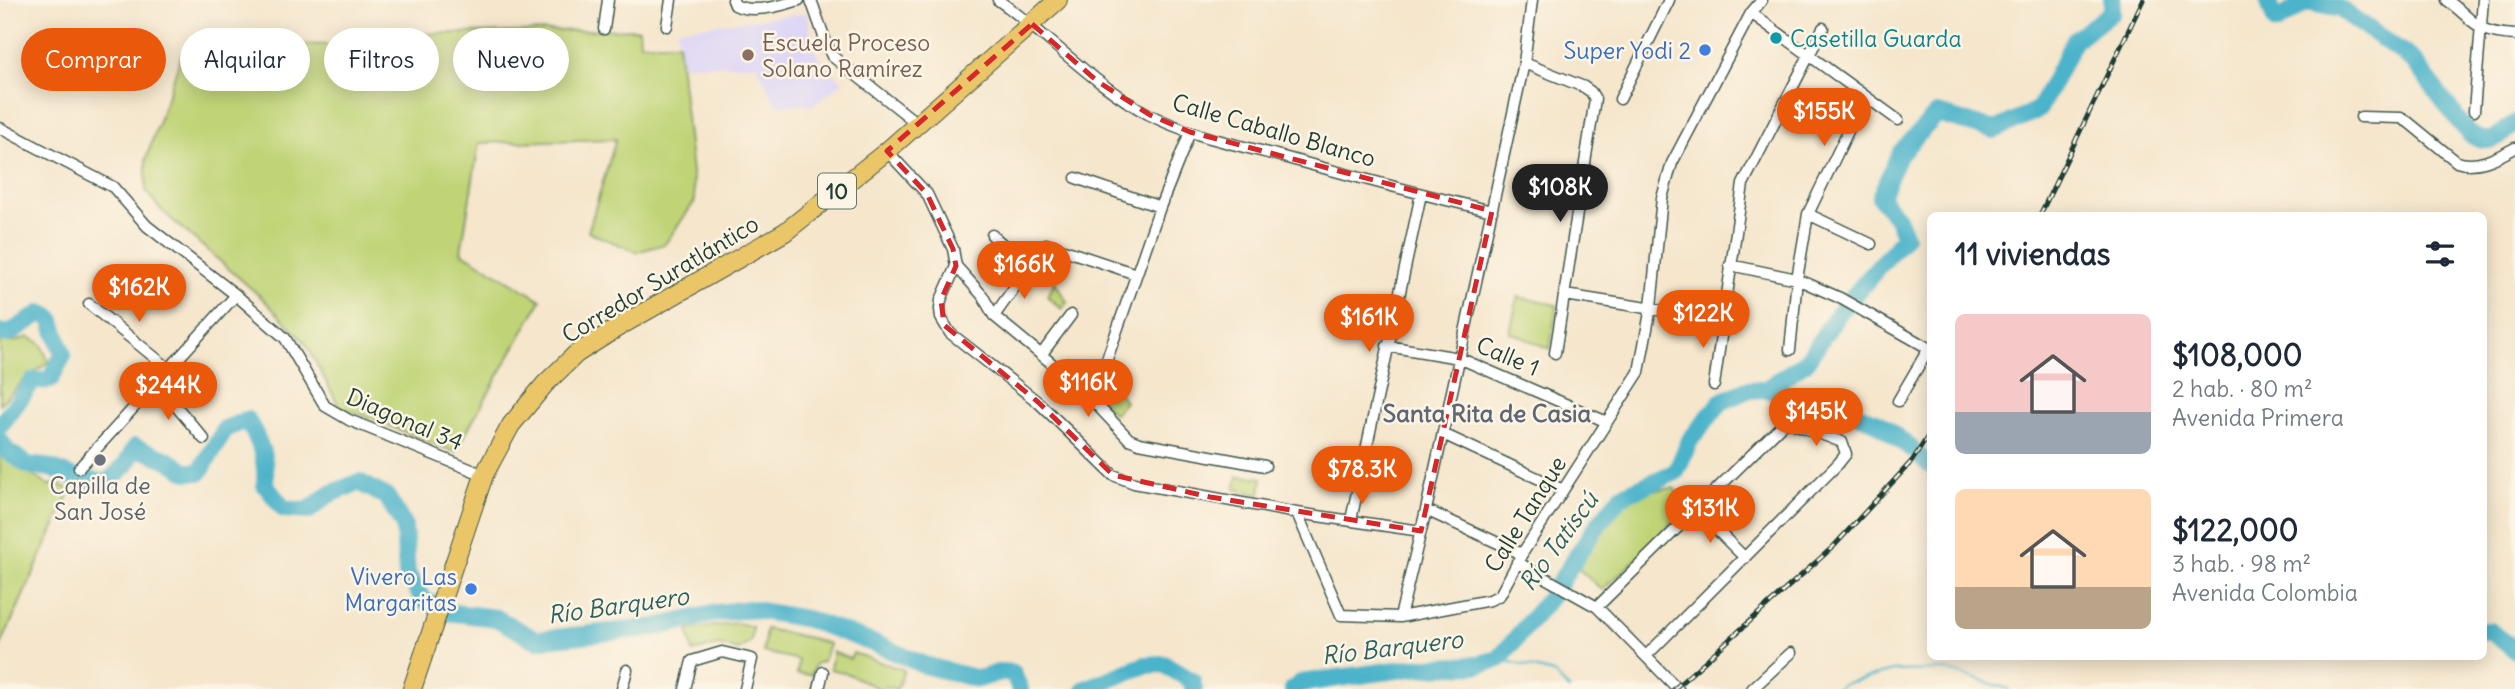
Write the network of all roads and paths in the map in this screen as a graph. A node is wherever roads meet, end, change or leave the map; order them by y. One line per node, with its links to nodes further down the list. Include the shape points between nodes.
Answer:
1 (608, 0): 17 (street)
2 (671, 0): 15 (street)
3 (799, 0): 12 (street, via 770,7)
4 (811, 0): 27 (street, via 832,56)
5 (998, 0): 14 (street, Calle Caballo Blanco)
6 (1058, 0): 14 (main road, Corredor Suratlántico / 10)
7 (1532, 0): 21 (street)
8 (1669, 0): 23 (street)
9 (1762, 0): 13 (street, Calle Tanque)
10 (2447, 0): 18 (street)
11 (2483, 0): 18 (street)
12 (736, 4)
13 (1751, 13): 20 (street); 47 (street, Calle Tanque, via 1672,163 1662,198)
14 (1032, 24): 27 (main road, Corredor Suratlántico / 10); 29 (street, Calle Caballo Blanco, via 1097,81 1150,115)
15 (667, 26)
16 (1823, 28): 20 (street)
17 (604, 29)
18 (2481, 29): 19 (street); 24 (street)
19 (2515, 35)
20 (1809, 55): 22 (street); 40 (street, via 1742,184)
21 (1524, 63): 35 (street); 45 (street, via 1591,92 1595,99)
22 (1865, 96): 26 (street); 36 (street)
23 (1620, 99)
24 (2474, 111)
25 (2361, 117): 30 (street, via 2408,121 2467,166)
26 (1898, 120)
27 (918, 124): 31 (main road, Corredor Suratlántico / 10)
28 (0, 128): 44 (street, Diagonal 34, via 113,187 146,226)
29 (1190, 132): 33 (street, Calle Caballo Blanco); 34 (street)
30 (2515, 148)
31 (887, 151): 41 (street, via 932,203); 68 (main road, Corredor Suratlántico / 10, via 785,232 576,354 511,425)
32 (1076, 178): 34 (street)
33 (1421, 194): 35 (street, Calle Caballo Blanco); 51 (street)
34 (1160, 207): 42 (street)
35 (1492, 211): 57 (street)
36 (1808, 214): 39 (street); 43 (street)
37 (992, 235): 48 (street, via 1029,267)
38 (1046, 244): 42 (street)
39 (1871, 244)
40 (1730, 265): 43 (street); 50 (street)
41 (956, 266): 48 (street); 72 (street, via 941,300 944,325 1038,402 1113,475)
42 (1136, 274): 58 (street)
43 (1797, 279): 52 (street); 53 (street)
44 (236, 295): 59 (street); 68 (street, Diagonal 34, via 285,338 325,407)
45 (1565, 295): 47 (street); 54 (street)
46 (89, 304): 59 (street)
47 (1651, 307): 50 (street); 63 (street, Calle Tanque, via 1639,372)
48 (994, 316): 56 (street)
49 (1071, 316): 56 (street)
50 (1723, 320): 61 (street)
51 (1387, 346): 57 (street, Calle 1); 73 (street)
52 (1927, 346)
53 (1790, 350)
54 (1555, 353)
55 (1927, 353): 62 (street)
56 (1041, 355): 66 (street, via 1078,385 1129,439)
57 (1460, 358): 63 (street, Calle 1); 64 (street)
58 (1107, 359)
59 (169, 369): 60 (street)
60 (157, 384): 65 (street); 67 (street)
61 (1714, 384)
62 (1898, 401)
63 (1608, 422): 69 (street, Calle Tanque)
64 (1443, 434): 69 (street); 70 (street)
65 (204, 439)
66 (1265, 466)
67 (79, 468)
68 (484, 475): 83 (main road, Corredor Suratlántico / 10)
69 (1563, 491): 75 (street, Calle Tanque)
70 (1426, 510): 74 (street); 75 (street)
71 (1698, 510): 76 (street); 76 (street, via 1786,421 1842,442 1844,458); 77 (street)
72 (1297, 513): 73 (street); 78 (street, Calle Tanque, via 1342,615)
73 (1351, 520): 74 (street)
74 (1421, 531): 78 (street)
75 (1519, 558): 77 (street); 78 (street, Calle Tanque, via 1500,595)
76 (1745, 558): 80 (street)
77 (1597, 607): 80 (street)
78 (1400, 618)
79 (1784, 655): 89 (street)
80 (1646, 656): 88 (street)
81 (626, 670): 84 (street)
82 (823, 672): 87 (street)
83 (412, 689)
84 (622, 689)
85 (685, 689): 86 (street, via 692,661 722,652 752,659)
86 (745, 689)
87 (819, 689)
88 (1678, 689)
89 (1752, 689)

